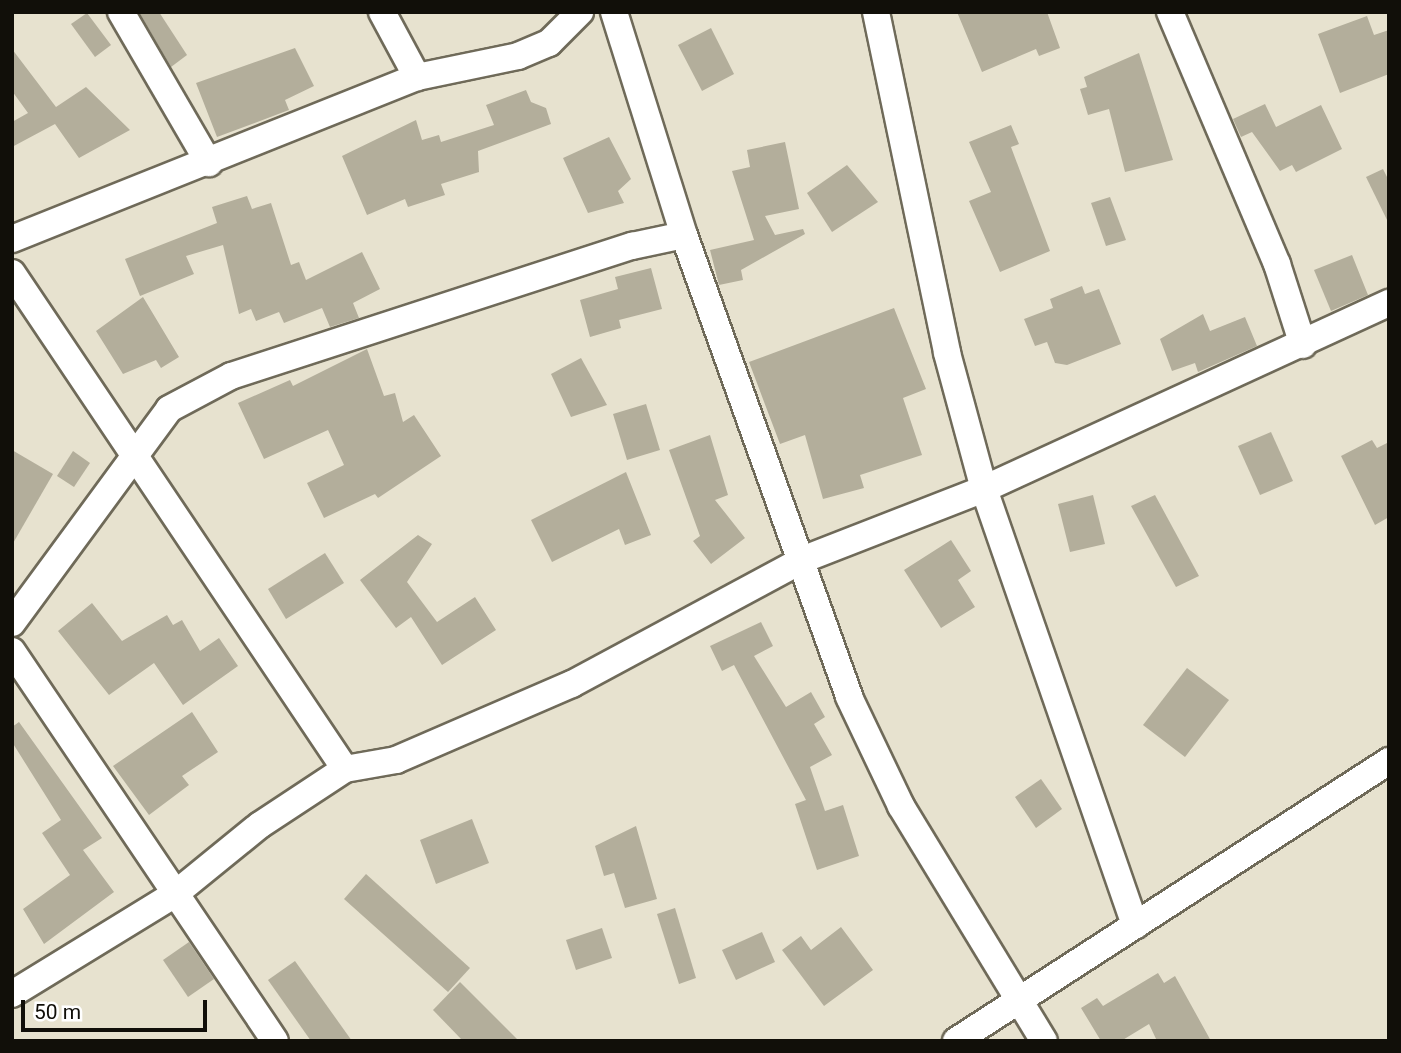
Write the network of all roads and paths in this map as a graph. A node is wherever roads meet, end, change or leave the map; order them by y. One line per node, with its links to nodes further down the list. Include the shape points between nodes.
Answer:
1 (121, 12): 8 (street)
2 (382, 12): 7 (street)
3 (580, 12): 7 (street, via 549,43 518,56)
4 (614, 12): 9 (street)
5 (876, 12): 15 (street, via 947,353)
6 (1170, 12): 13 (street, via 1277,264)
7 (417, 76): 8 (street)
8 (209, 163): 10 (street)
9 (684, 235): 14 (street, via 632,246 231,376 169,409); 16 (street)
10 (12, 239)
11 (12, 273): 14 (street)
12 (1389, 303): 13 (street)
13 (1303, 345): 15 (street)
14 (135, 453): 17 (street); 20 (street)
15 (984, 489): 16 (street); 22 (street)
16 (802, 560): 20 (street, via 572,684 396,760); 24 (street, via 849,697 901,806)
17 (12, 623)
18 (12, 651): 21 (street)
19 (1389, 761): 22 (street)
20 (345, 769): 21 (street, via 260,825)
21 (175, 894): 23 (street); 25 (street)
22 (1135, 926): 24 (street)
23 (12, 994)
24 (1017, 1000): 26 (street); 27 (street)
25 (275, 1041)
26 (956, 1041)
27 (1044, 1041)

